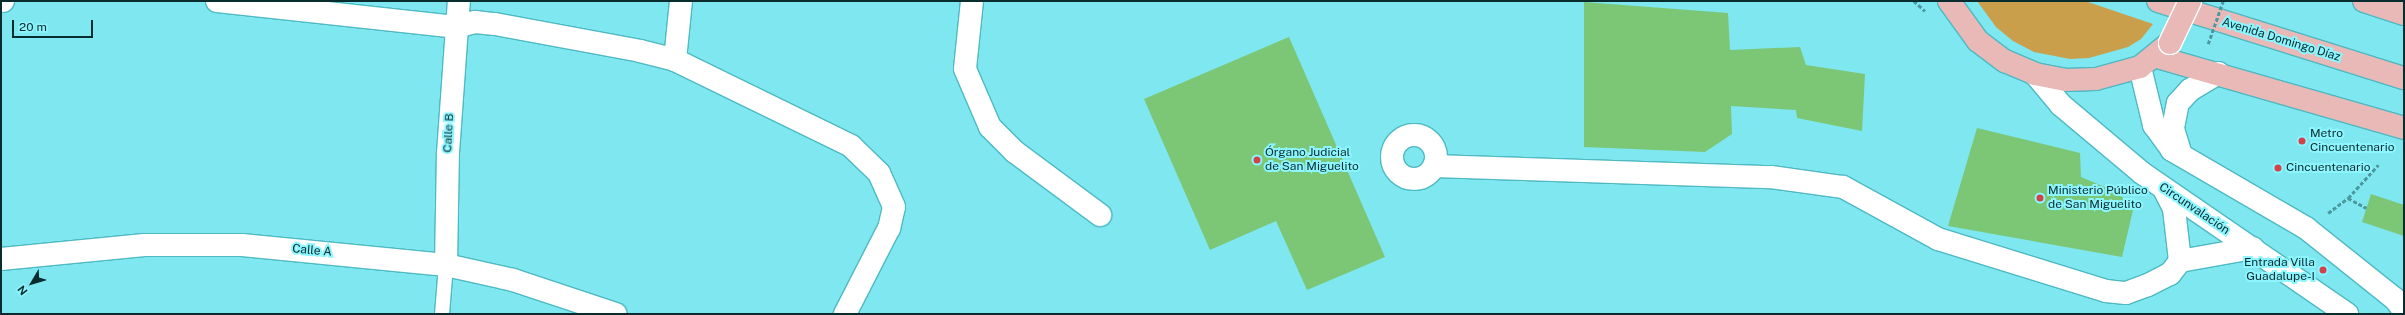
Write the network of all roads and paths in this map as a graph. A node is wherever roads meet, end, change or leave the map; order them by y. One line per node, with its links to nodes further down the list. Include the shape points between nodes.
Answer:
1 (217, 1): 11 (street)
2 (459, 1): 11 (street, Calle B)
3 (682, 1): 14 (street)
4 (972, 1): 24 (street, via 965,69 990,127 1015,152)
5 (2158, 1): 17 (main road, Avenida Domingo Díaz)
6 (2190, 1): 13 (main road, bridge)
7 (2223, 1): 12 (path, bridge)
8 (2364, 1): 10 (main road)
9 (1948, 2): 15 (main road, via 1978,41 2004,61)
10 (2404, 14)
11 (456, 27): 14 (street, via 475,22 495,24); 28 (street, Calle B)
12 (2208, 44)
13 (2156, 56): 15 (main road, via 2096,79 2065,80); 16 (main road); 19 (street, via 2154,125)
14 (674, 60): 32 (street, via 851,146 879,174 894,207 889,228)
15 (2035, 74): 22 (street, Circunvalación, via 2061,105)
16 (2218, 74): 18 (main road); 19 (street, via 2190,90 2178,104 2173,128)
17 (2404, 78)
18 (2404, 128)
19 (2182, 158): 29 (street, via 2306,228)
20 (2378, 165): 23 (path, via 2348,198)
21 (1434, 166): 27 (street, via 1771,177 1843,187 1938,239 2106,291 2126,293 2148,285 2170,274)
22 (2164, 189): 25 (street, Circunvalación); 27 (street, via 2174,209)
23 (2367, 208)
24 (1100, 215)
25 (2253, 248): 27 (street); 33 (street, Circunvalación)
26 (1, 258): 28 (street, Calle A, via 144,245 242,245)
27 (2180, 261)
28 (446, 266): 30 (lane); 31 (street, Calle A, via 513,280)
29 (2401, 304)
30 (442, 314)
31 (616, 314)
32 (845, 314)
33 (2347, 314)

